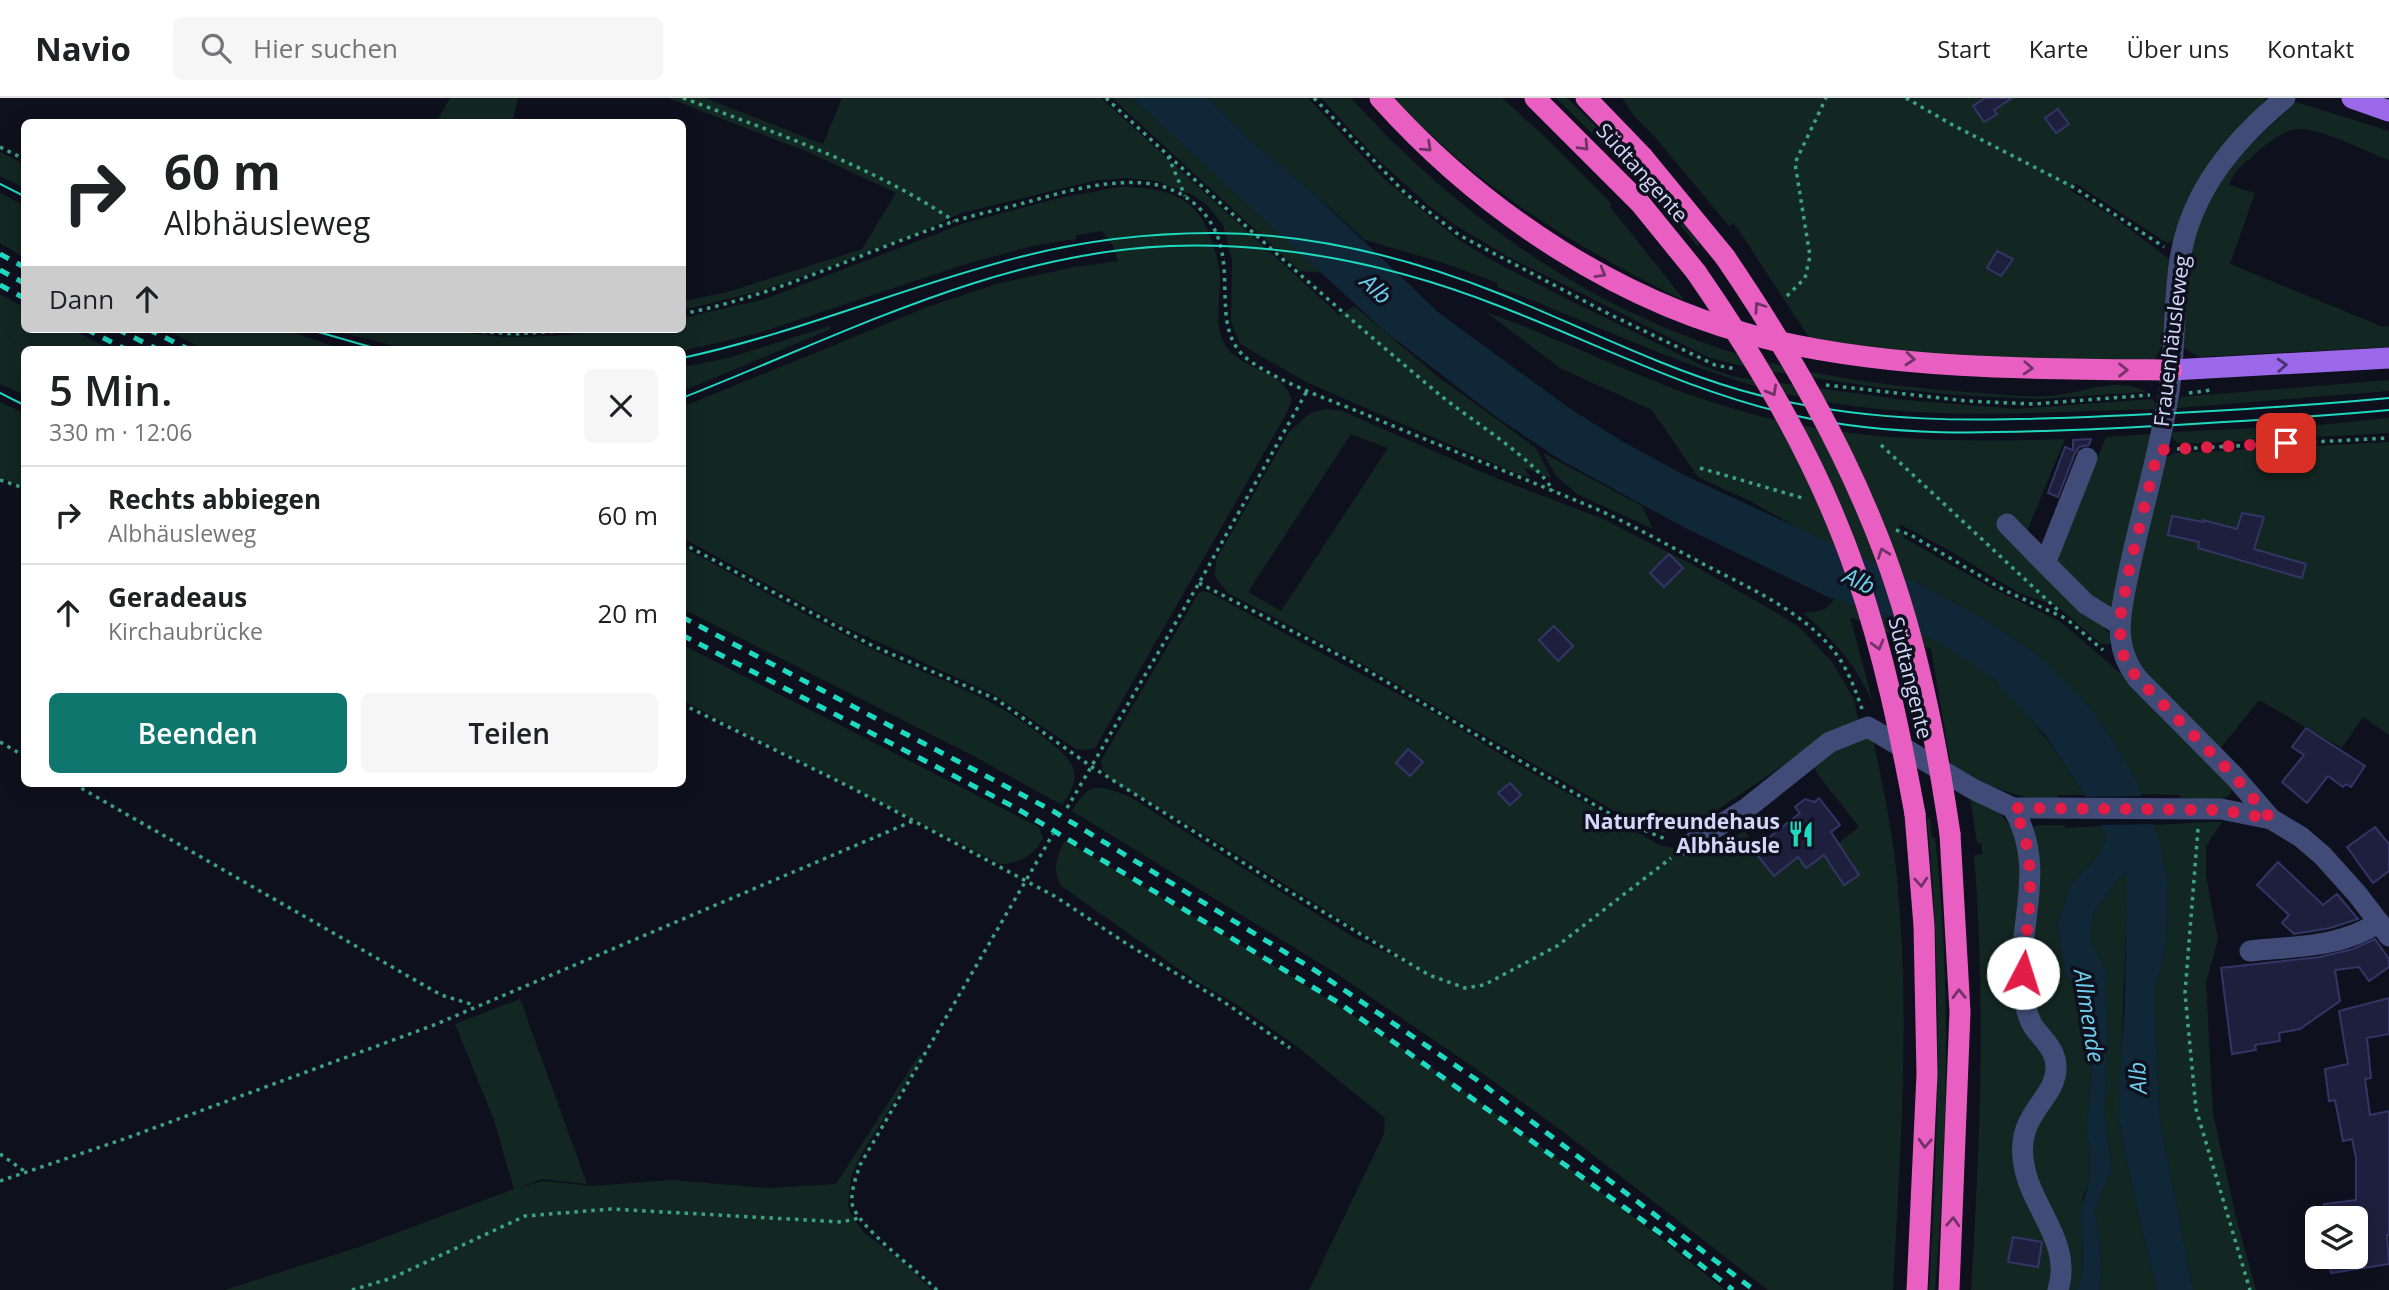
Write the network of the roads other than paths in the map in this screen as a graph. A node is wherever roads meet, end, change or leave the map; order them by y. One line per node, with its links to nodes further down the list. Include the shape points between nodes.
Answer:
1 (1380, 98): 8 (highway, one-way to 8, via 1458,175 1515,220 1608,277 1706,321 1775,341 1842,353 2032,369)
2 (1535, 98): 18 (highway, Südtangente, one-way to 18, bridge, via 1640,203 1743,340 1824,492 1876,636 1915,814 1924,926 1927,1062)
3 (1586, 98): 19 (highway, Südtangente, one-way to 3, bridge, via 1960,1012 1950,834 1924,691 1885,557 1851,474 1773,327 1725,257 1642,156)
4 (2286, 98): 8 (street, Frauenhäusleweg, via 2250,128 2221,161 2201,195 2180,258)
5 (2352, 98): 6 (main road)
6 (2389, 111)
7 (2389, 358): 8 (main road, one-way to 7)
8 (2172, 370): 12 (street, Frauenhäusleweg)
9 (2087, 458): 11 (street)
10 (2007, 524): 11 (street)
11 (2047, 565): 12 (street, via 2086,604)
12 (2119, 624): 14 (street, Frauenhäusleweg, via 2124,659 2137,678)
13 (2013, 808): 14 (street, via 2221,810); 15 (street, via 1868,727 1830,742 1747,808); 20 (street, via 2029,846 2024,999 2032,1024 2049,1044 2057,1067 2025,1128 2024,1165 2058,1247)
14 (2271, 819): 16 (street, Frauenhäusleweg, via 2323,856)
15 (1687, 846)
16 (2384, 929): 17 (street, via 2345,941)
17 (2250, 951)
18 (1917, 1290)
19 (1949, 1290)
20 (2058, 1290)

